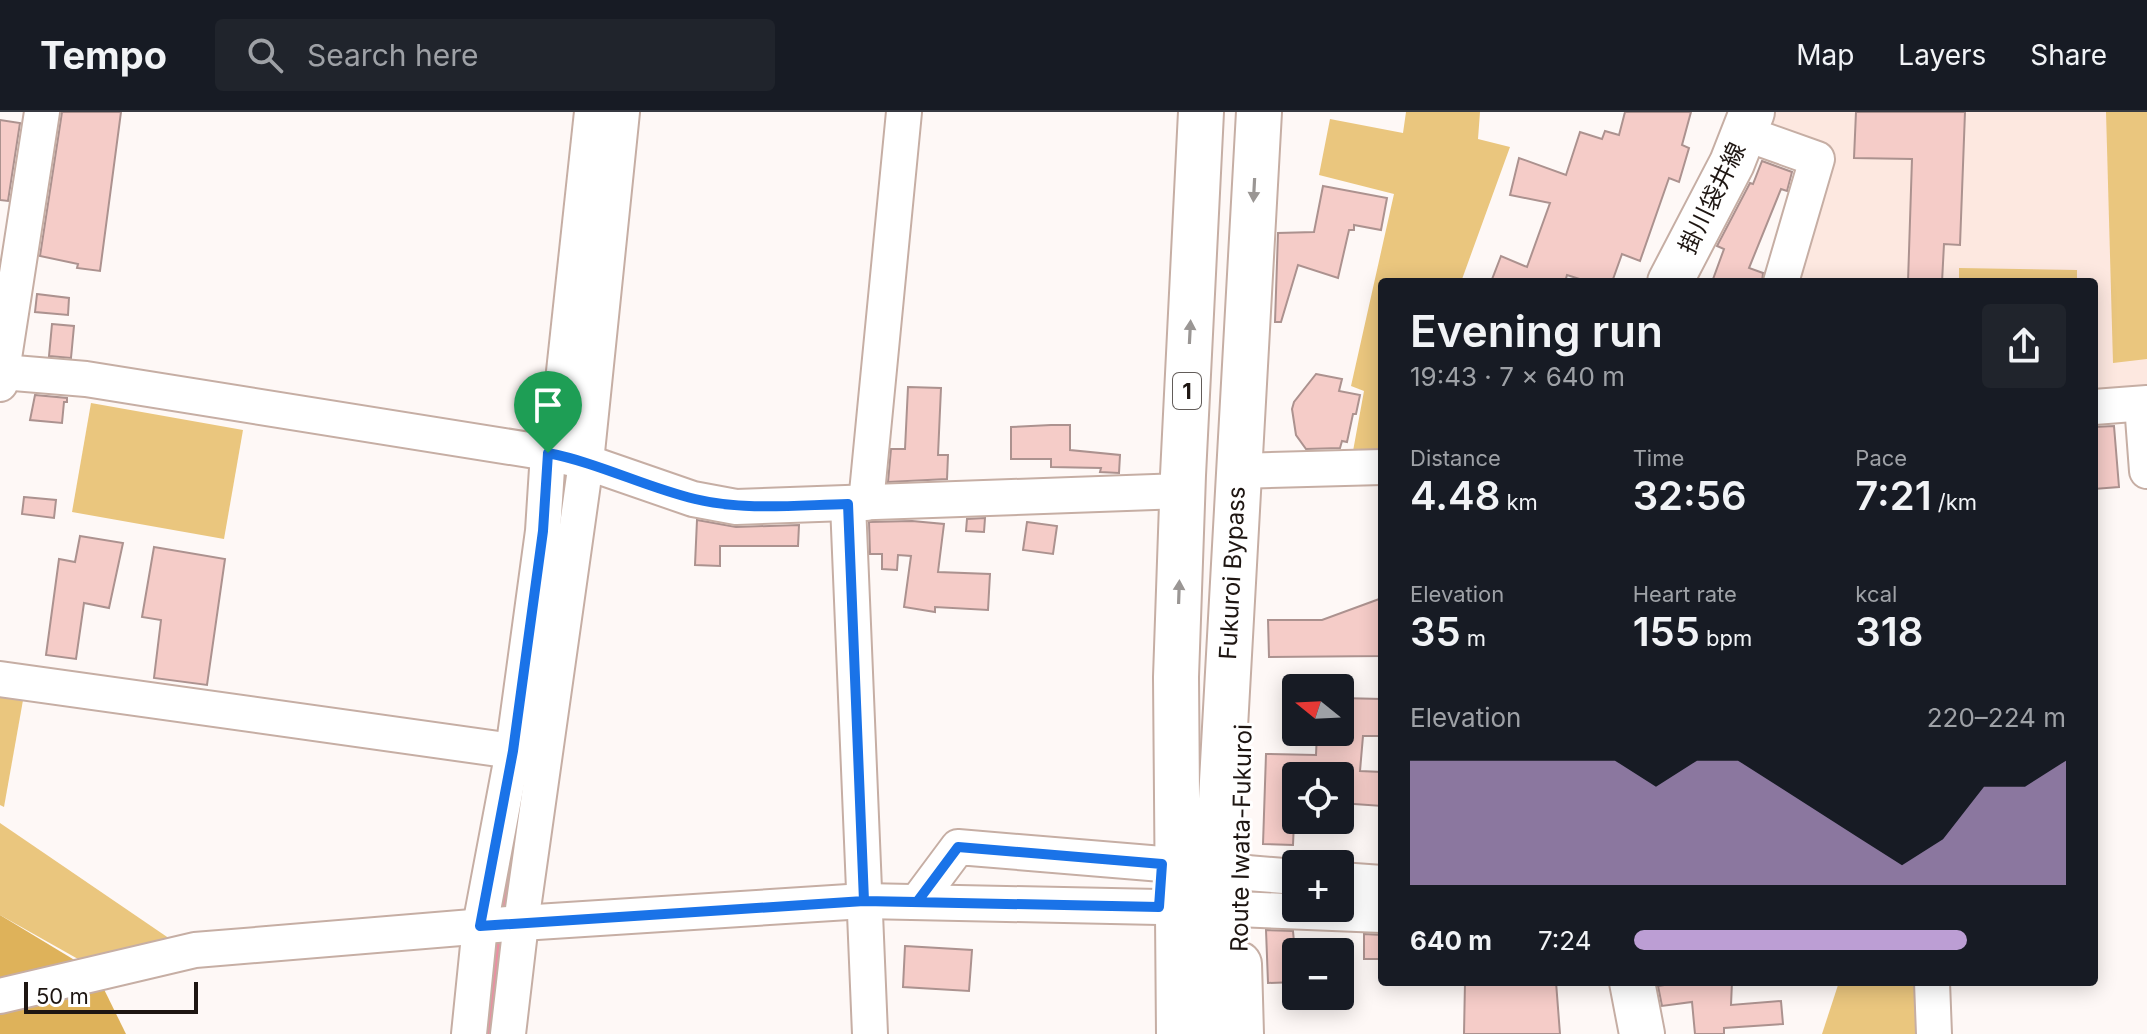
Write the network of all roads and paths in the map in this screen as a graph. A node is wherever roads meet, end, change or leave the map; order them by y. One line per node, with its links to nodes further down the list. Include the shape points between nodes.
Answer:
1 (42, 112): 10 (street)
2 (592, 112): 13 (street)
3 (622, 112): 13 (street)
4 (904, 112): 18 (street)
5 (1201, 112): 17 (main road, 1, one-way to 5)
6 (1259, 112): 15 (main road, Fukuroi Bypass, one-way to 15)
7 (1748, 122): 8 (main road, 掛川袋井線); 9 (street, via 1817,159)
8 (1672, 278)
9 (1782, 278)
10 (1, 378): 13 (street, via 86,379)
11 (2144, 403): 12 (street); 16 (street)
12 (2098, 407)
13 (563, 457): 18 (street, via 693,499 736,507); 22 (street, via 543,531); 32 (street)
14 (1378, 467): 15 (street)
15 (1238, 471): 19 (main road, Fukuroi Bypass)
16 (2147, 471)
17 (1182, 491): 18 (street); 20 (main road, 1, one-way to 17)
18 (857, 504): 28 (street)
19 (1228, 643): 27 (main road, Route Iwata-Fukuroi, via 1243,715); 41 (main road, Fukuroi Bypass, via 1216,890)
20 (1176, 670): 23 (main road); 40 (main road, 1)
21 (0, 679): 22 (street)
22 (513, 751): 32 (street)
23 (1162, 864): 29 (street, via 958,847); 30 (main road)
24 (1282, 880): 27 (street)
25 (1354, 881): 26 (street)
26 (1378, 883)
27 (1236, 891): 31 (street); 42 (main road, Route Iwata-Fukuroi)
28 (864, 901): 29 (street); 32 (street); 38 (street)
29 (917, 902): 30 (street)
30 (1159, 907): 39 (main road)
31 (1378, 914)
32 (499, 925): 35 (street, via 195,950); 36 (street); 37 (street)
33 (1633, 986): 43 (main road)
34 (1932, 986): 44 (street)
35 (0, 996)
36 (469, 1034)
37 (508, 1034)
38 (870, 1034)
39 (1159, 1034)
40 (1179, 1034)
41 (1219, 1034)
42 (1241, 1034)
43 (1642, 1034)
44 (1934, 1034)

